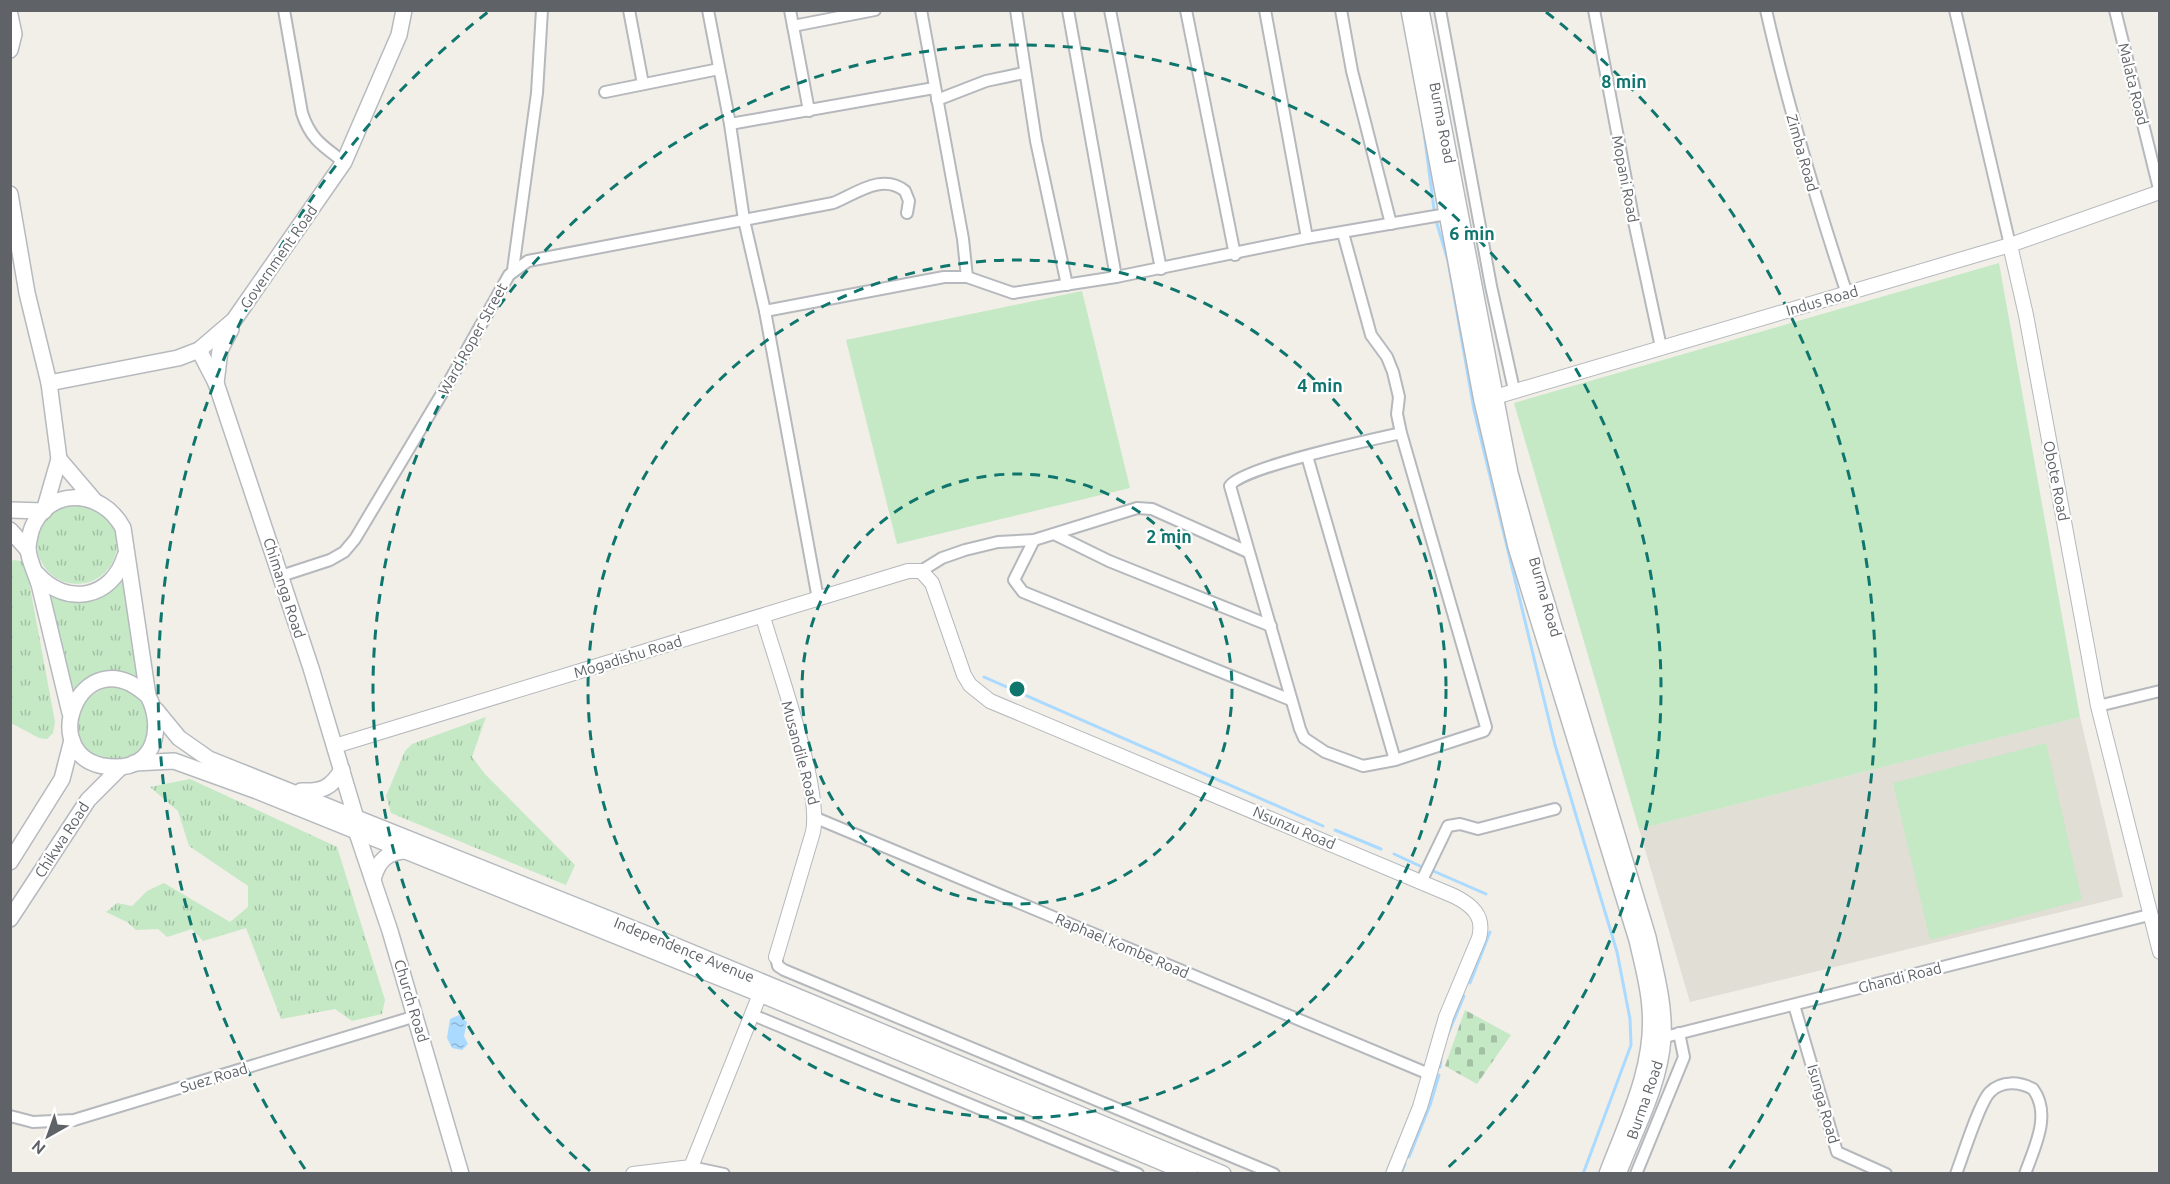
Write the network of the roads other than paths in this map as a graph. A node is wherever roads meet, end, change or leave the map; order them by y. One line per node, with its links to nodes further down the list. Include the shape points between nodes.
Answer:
1 (284, 10): 33 (street, via 307,128 315,140)
2 (404, 10): 33 (main road, Government Road, via 399,35)
3 (542, 10): 45 (street, via 537,93)
4 (629, 10): 27 (street)
5 (708, 10): 25 (street)
6 (790, 10): 23 (street)
7 (875, 10): 23 (street)
8 (921, 10): 28 (street)
9 (1016, 10): 26 (street)
10 (1068, 10): 47 (street)
11 (1110, 10): 44 (street)
12 (1186, 10): 43 (street)
13 (1265, 10): 41 (street)
14 (1341, 10): 39 (street, via 1352,71)
15 (1409, 10): 37 (main road, Burma Road)
16 (1420, 10): 57 (main road, Burma Road)
17 (1440, 10): 56 (street)
18 (1594, 10): 52 (street, Mopani Road)
19 (1766, 10): 49 (street, Zimba Road, via 1789,107)
20 (1955, 10): 42 (street, Obote Road)
21 (2115, 10): 34 (street, Malata Road)
22 (10, 15): 24 (main road, via 14,34)
23 (793, 26): 31 (street)
24 (10, 50)
25 (719, 69): 27 (street); 32 (street)
26 (1024, 73): 30 (street, via 986,81); 48 (street)
27 (643, 84): 29 (street)
28 (934, 88): 30 (street); 31 (street)
29 (605, 92)
30 (938, 100): 46 (street)
31 (809, 111): 32 (street)
32 (730, 124): 38 (street)
33 (344, 162): 51 (main road, Government Road)
34 (2160, 193): 42 (street, Indus Road)
35 (10, 194): 54 (main road, via 27,293)
36 (907, 213): 38 (street, Ward Roper Street, via 909,201 905,191 878,184 833,203)
37 (1447, 214): 39 (street); 57 (main road, Burma Road)
38 (744, 220): 45 (street, Ward Roper Street, via 528,261); 50 (street)
39 (1391, 224): 40 (street)
40 (1343, 233): 41 (street); 58 (street, via 1371,335 1393,372 1400,397 1397,414)
41 (1308, 238): 43 (street)
42 (2010, 245): 49 (street, Indus Road); 79 (street, Obote Road)
43 (1235, 255): 44 (street)
44 (1161, 269): 47 (street)
45 (513, 270): 72 (street, Ward Roper Street, via 350,546 323,563)
46 (967, 277): 48 (street, via 1013,292); 50 (street, via 928,279)
47 (1116, 277): 48 (street)
48 (1067, 285)
49 (1847, 294): 52 (street, Indus Road)
50 (765, 311): 73 (street)
51 (234, 320): 53 (main road, Government Road); 55 (main road, via 220,350)
52 (1661, 347): 56 (street, Indus Road)
53 (199, 350): 54 (main road, Government Road, via 134,368); 55 (main road, Chimanga Road)
54 (49, 383): 60 (main road)
55 (216, 383): 72 (main road, Chimanga Road)
56 (1514, 390): 57 (street, Indus Road)
57 (1488, 399): 104 (main road, Burma Road, via 1648,938 1660,996)
58 (1401, 433): 59 (street); 84 (street, via 1486,727 1484,731)
59 (1307, 456): 68 (street, via 1238,477 1231,483); 84 (street)
60 (59, 459): 61 (main road); 63 (main road)
61 (94, 500): 63 (main road, via 67,498); 69 (main road, via 116,515 126,541)
62 (10, 510): 63 (main road)
63 (44, 511): 67 (main road, via 32,528)
64 (10, 530): 67 (main road)
65 (1054, 534): 66 (street); 68 (street, via 1127,509 1145,508); 75 (street, via 1109,561)
66 (1034, 540): 70 (street, via 989,543 942,558); 78 (street, via 1014,580 1023,592)
67 (28, 550): 71 (main road)
68 (1248, 552): 75 (street)
69 (125, 555): 71 (main road, via 122,566 107,584 86,594 53,589); 77 (main road)
70 (921, 571): 73 (street, Mogadishu Road); 94 (street, Nsunzu Road, via 932,583 964,675 990,701)
71 (37, 574): 81 (main road)
72 (281, 576): 83 (main road, Chimanga Road)
73 (818, 599): 74 (street, Mogadishu Road)
74 (763, 618): 83 (street, Mogadishu Road); 89 (street, Musandile Road, via 803,756)
75 (1271, 626): 78 (street)
76 (2160, 691): 79 (street)
77 (148, 696): 80 (main road); 81 (main road, via 125,681 104,680 85,689)
78 (1291, 700): 84 (street, via 1304,738 1319,749 1363,766)
79 (2098, 706): 95 (street, Obote Road)
80 (156, 710): 85 (main road, via 157,735 148,751); 87 (main road, Independence Avenue, via 179,738 209,759)
81 (70, 713): 82 (main road)
82 (72, 740): 85 (main road, via 91,762 105,767); 92 (main road, Chikwa Road, via 62,779)
83 (335, 746): 86 (main road, Chimanga Road)
84 (1395, 760)
85 (127, 765): 90 (main road, Independence Avenue, via 174,761); 96 (main road, Chikwa Road, via 88,800)
86 (342, 770): 87 (main road, via 325,789); 90 (main road, Chimanga Road)
87 (292, 791): 90 (main road, Independence Avenue)
88 (1555, 809): 94 (street, via 1478,830 1448,825)
89 (816, 818): 98 (street, Musandile Road); 105 (street, Raphael Kombe Road)
90 (355, 823): 91 (main road, Independence Avenue); 93 (main road, Church Road); 113 (main road, Independence Avenue)
91 (408, 851): 93 (main road, via 382,859); 99 (main road, Independence Avenue)
92 (10, 862)
93 (373, 879): 102 (main road, Church Road)
94 (1420, 882): 105 (street, Nsunzu Road, via 1469,903 1481,925)
95 (2149, 915): 97 (street, Obote Road); 100 (street, Ghandi Road)
96 (10, 919)
97 (2160, 952)
98 (776, 957): 114 (street, via 783,970)
99 (760, 994): 101 (street); 112 (main road, Independence Avenue)
100 (1794, 1005): 103 (street, Ghandi Road); 119 (street, Isunga Road, via 1837,1152)
101 (753, 1015): 107 (street); 111 (street)
102 (416, 1016): 106 (street, Suez Road, via 74,1120 33,1122); 108 (main road, Church Road)
103 (1679, 1033): 104 (street, Ghandi Road); 118 (street, via 1684,1057)
104 (1657, 1039): 116 (main road, Burma Road); 117 (main road, Burma Road, via 1653,1085)
105 (1429, 1074): 115 (street, Nsunzu Road)
106 (10, 1116)
107 (691, 1170): 109 (street); 110 (street)
108 (460, 1171)
109 (633, 1173)
110 (724, 1173)
111 (1138, 1173)
112 (1190, 1173)
113 (1224, 1173)
114 (1274, 1173)
115 (1393, 1173)
116 (1607, 1173)
117 (1618, 1173)
118 (1636, 1173)
119 (1886, 1173)
120 (1956, 1173): 121 (street, via 1986,1097 2004,1084 2026,1085 2033,1089 2041,1105 2041,1125)
121 (2025, 1173)

